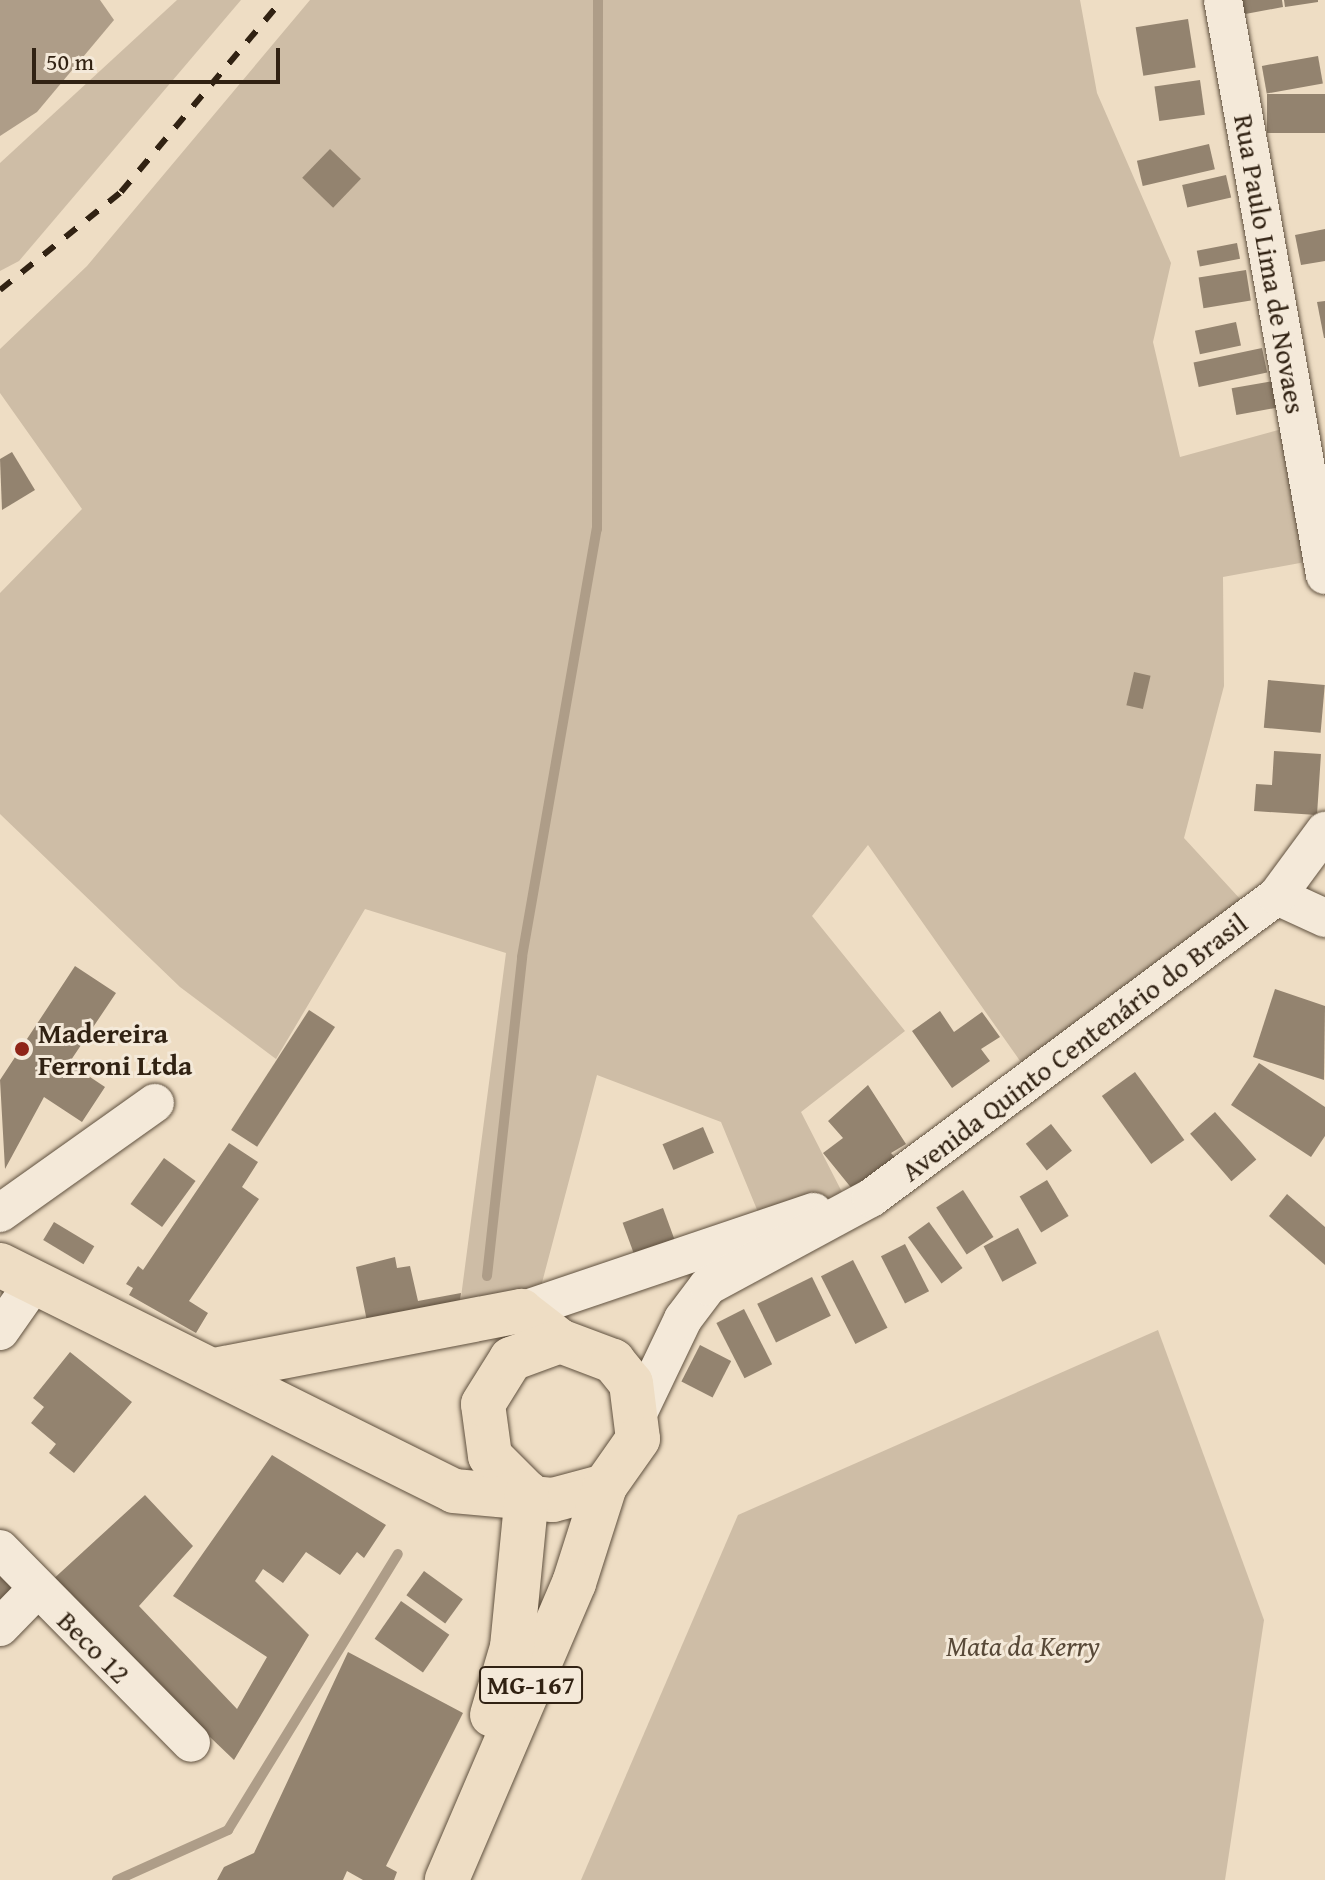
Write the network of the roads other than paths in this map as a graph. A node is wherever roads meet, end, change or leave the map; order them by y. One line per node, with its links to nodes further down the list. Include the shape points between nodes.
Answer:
1 (1223, 0): 2 (street, Rua Paulo Lima de Novaes)
2 (1325, 575)
3 (1325, 831): 4 (street, Avenida Quinto Centenário do Brasil)
4 (1277, 896): 5 (street); 7 (street, Avenida Quinto Centenário do Brasil)
5 (1325, 918)
6 (155, 1103): 8 (street)
7 (871, 1198): 10 (street, Avenida Quinto Centenário do Brasil, via 750,1229); 15 (street, Avenida Quinto Centenário do Brasil / MG-167, via 708,1286 683,1319)
8 (0, 1213)
9 (18, 1273): 12 (street); 14 (main road)
10 (602, 1282): 11 (street, Avenida Quinto Centenário do Brasil); 13 (street)
11 (521, 1311): 13 (main road); 14 (main road)
12 (0, 1331)
13 (560, 1341): 15 (main road, via 613,1361); 18 (main road, via 511,1359 483,1404 490,1456)
14 (219, 1369): 17 (main road)
15 (639, 1411): 16 (main road, Avenida Quinto Centenário do Brasil / MG-167, via 626,1466)
16 (605, 1486): 18 (main road, via 567,1499); 24 (main road, Avenida Quinto Centenário do Brasil / MG-167, via 574,1583)
17 (454, 1491): 18 (main road, via 490,1499); 20 (main road)
18 (527, 1493): 20 (main road, Avenida Quinto Centenário do Brasil / MG-167)
19 (0, 1549): 21 (street, Beco 12)
20 (520, 1577): 24 (main road, Avenida Quinto Centenário do Brasil / MG-167, via 512,1647)
21 (36, 1590): 22 (street); 23 (street, Beco 12)
22 (0, 1627)
23 (191, 1743)
24 (445, 1880)

